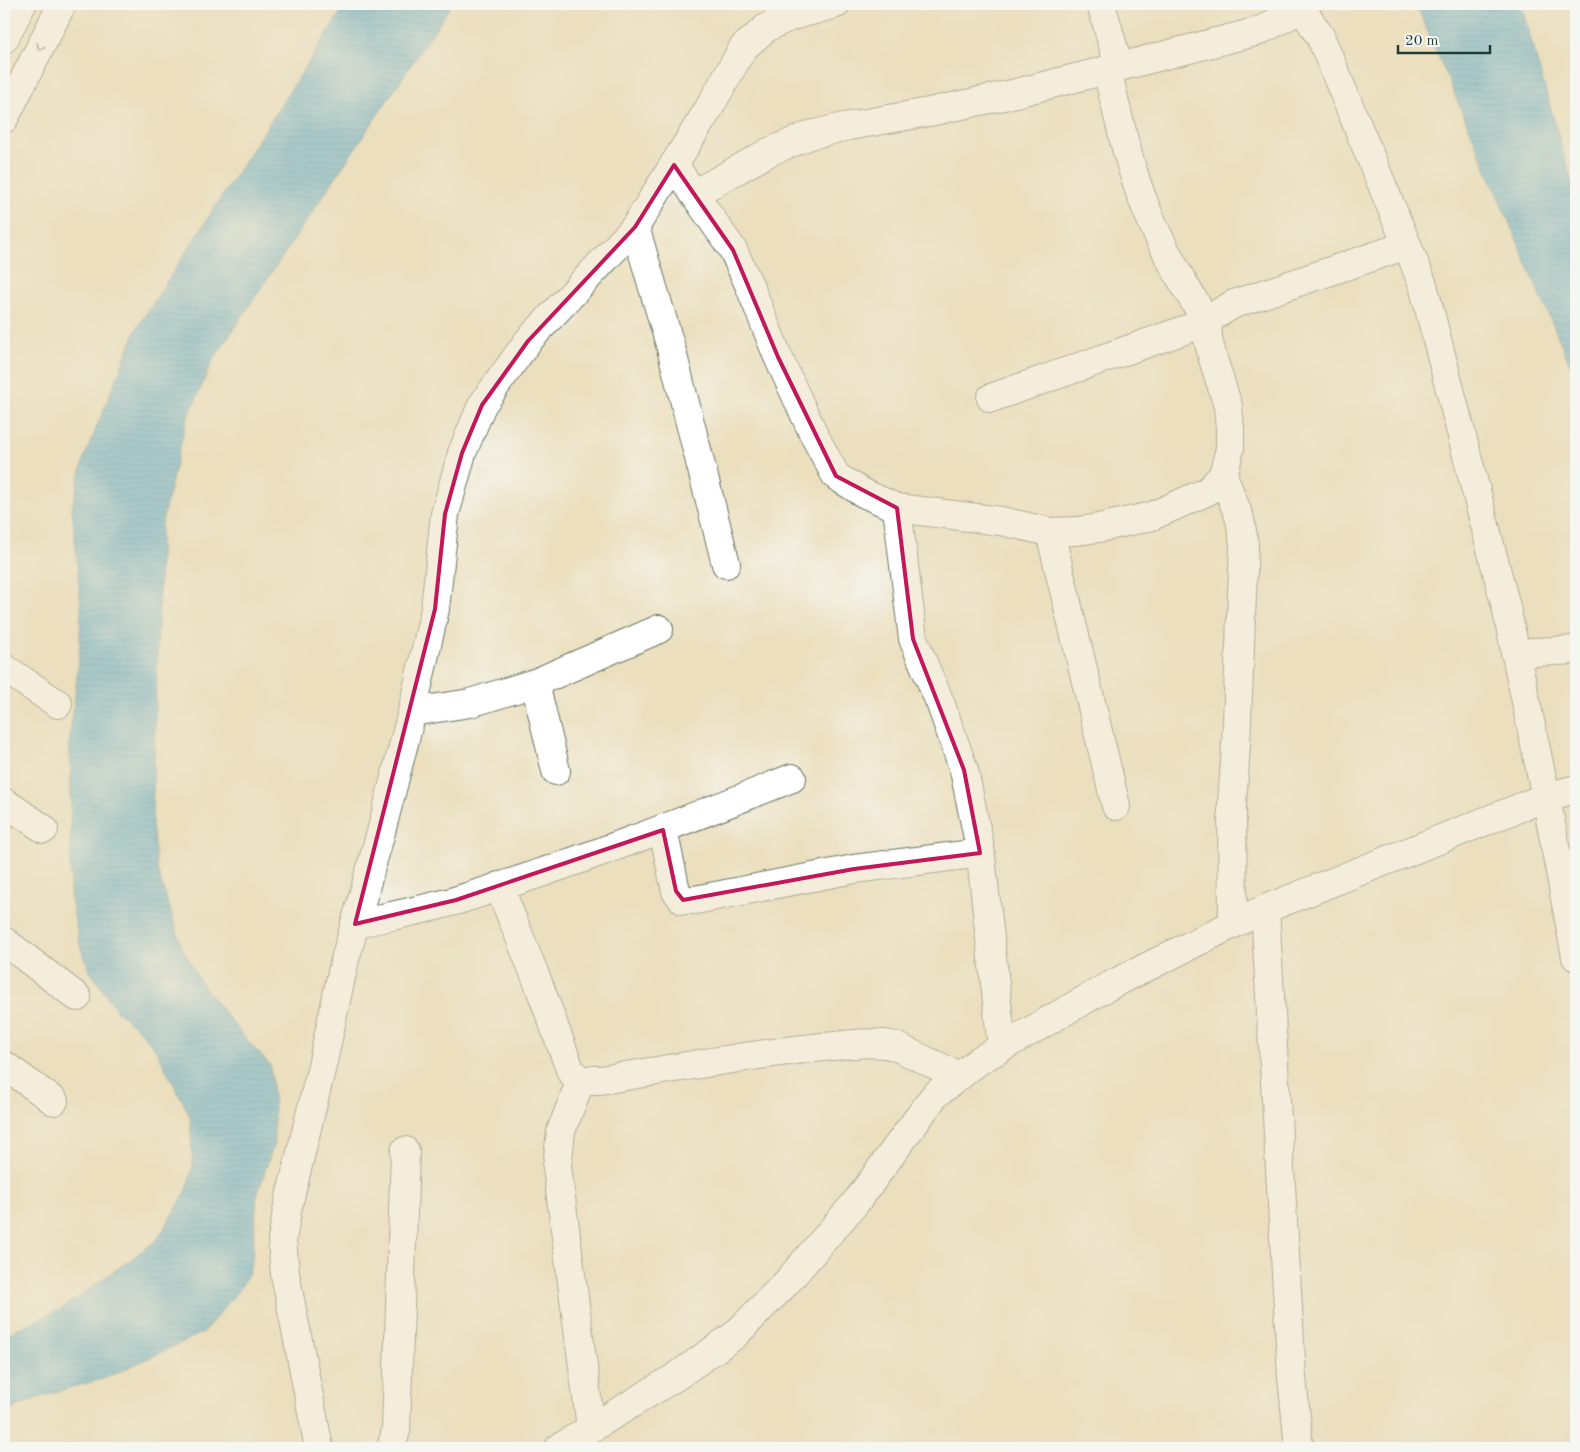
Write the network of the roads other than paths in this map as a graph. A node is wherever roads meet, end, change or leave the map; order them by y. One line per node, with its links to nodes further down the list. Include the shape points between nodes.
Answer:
1 (22, 4): 6 (street)
2 (62, 4): 8 (street, one-way to 8)
3 (836, 4): 9 (street, via 789,17 766,28 743,48)
4 (1101, 4): 7 (street)
5 (1301, 6): 7 (street, via 1259,30); 12 (street, via 1320,36)
6 (4, 39)
7 (1113, 68): 10 (street, via 1008,95 810,136 769,152); 13 (street, via 1130,162 1144,203 1178,276)
8 (4, 119)
9 (674, 165): 10 (street); 11 (street)
10 (694, 194): 16 (street, via 733,250 778,357 836,476 863,493)
11 (635, 227): 18 (street, via 671,348); 25 (street, via 528,341 482,405 462,453 445,514 435,609)
12 (1407, 244): 13 (street, via 1234,304); 21 (street, via 1425,295 1504,598)
13 (1207, 322): 14 (street); 15 (street, via 1208,339 1228,406 1230,449)
14 (991, 398)
15 (1223, 475): 17 (street, via 1208,491 1152,516 1099,528); 38 (street, via 1240,519 1244,544 1232,805)
16 (897, 508): 17 (street, via 1001,521); 34 (street, via 913,639 964,770)
17 (1050, 532): 31 (street)
18 (726, 564)
19 (659, 629): 23 (street)
20 (1576, 650): 21 (street)
21 (1515, 653): 29 (street)
22 (4, 668): 24 (street)
23 (535, 684): 25 (street, via 470,703); 26 (street)
24 (58, 704)
25 (412, 712): 37 (street)
26 (556, 771)
27 (792, 778): 33 (street)
28 (1576, 789): 29 (street)
29 (1546, 797): 36 (street); 40 (street)
30 (4, 802): 32 (street)
31 (1116, 806)
32 (44, 829)
33 (663, 830): 34 (street, via 676,891 683,900 854,869); 35 (street)
34 (980, 853): 42 (street)
35 (499, 886): 37 (street, via 456,900); 45 (street, via 571,1072)
36 (1265, 909): 38 (street); 52 (street, via 1292,1377)
37 (355, 924): 49 (street, via 282,1240 285,1274)
38 (1233, 924): 42 (street, via 1107,987)
39 (4, 941): 41 (street)
40 (1576, 957)
41 (77, 997)
42 (1002, 1047): 44 (street)
43 (4, 1065): 46 (street)
44 (959, 1076): 45 (street, via 884,1043 792,1050 600,1080); 48 (street, via 935,1095 857,1201 788,1281 735,1335 677,1376)
45 (581, 1080): 48 (street, via 560,1131 557,1167)
46 (54, 1101)
47 (405, 1151): 50 (street, via 396,1431)
48 (591, 1428): 51 (street)
49 (318, 1448)
50 (391, 1448)
51 (559, 1448)
52 (1299, 1448)

